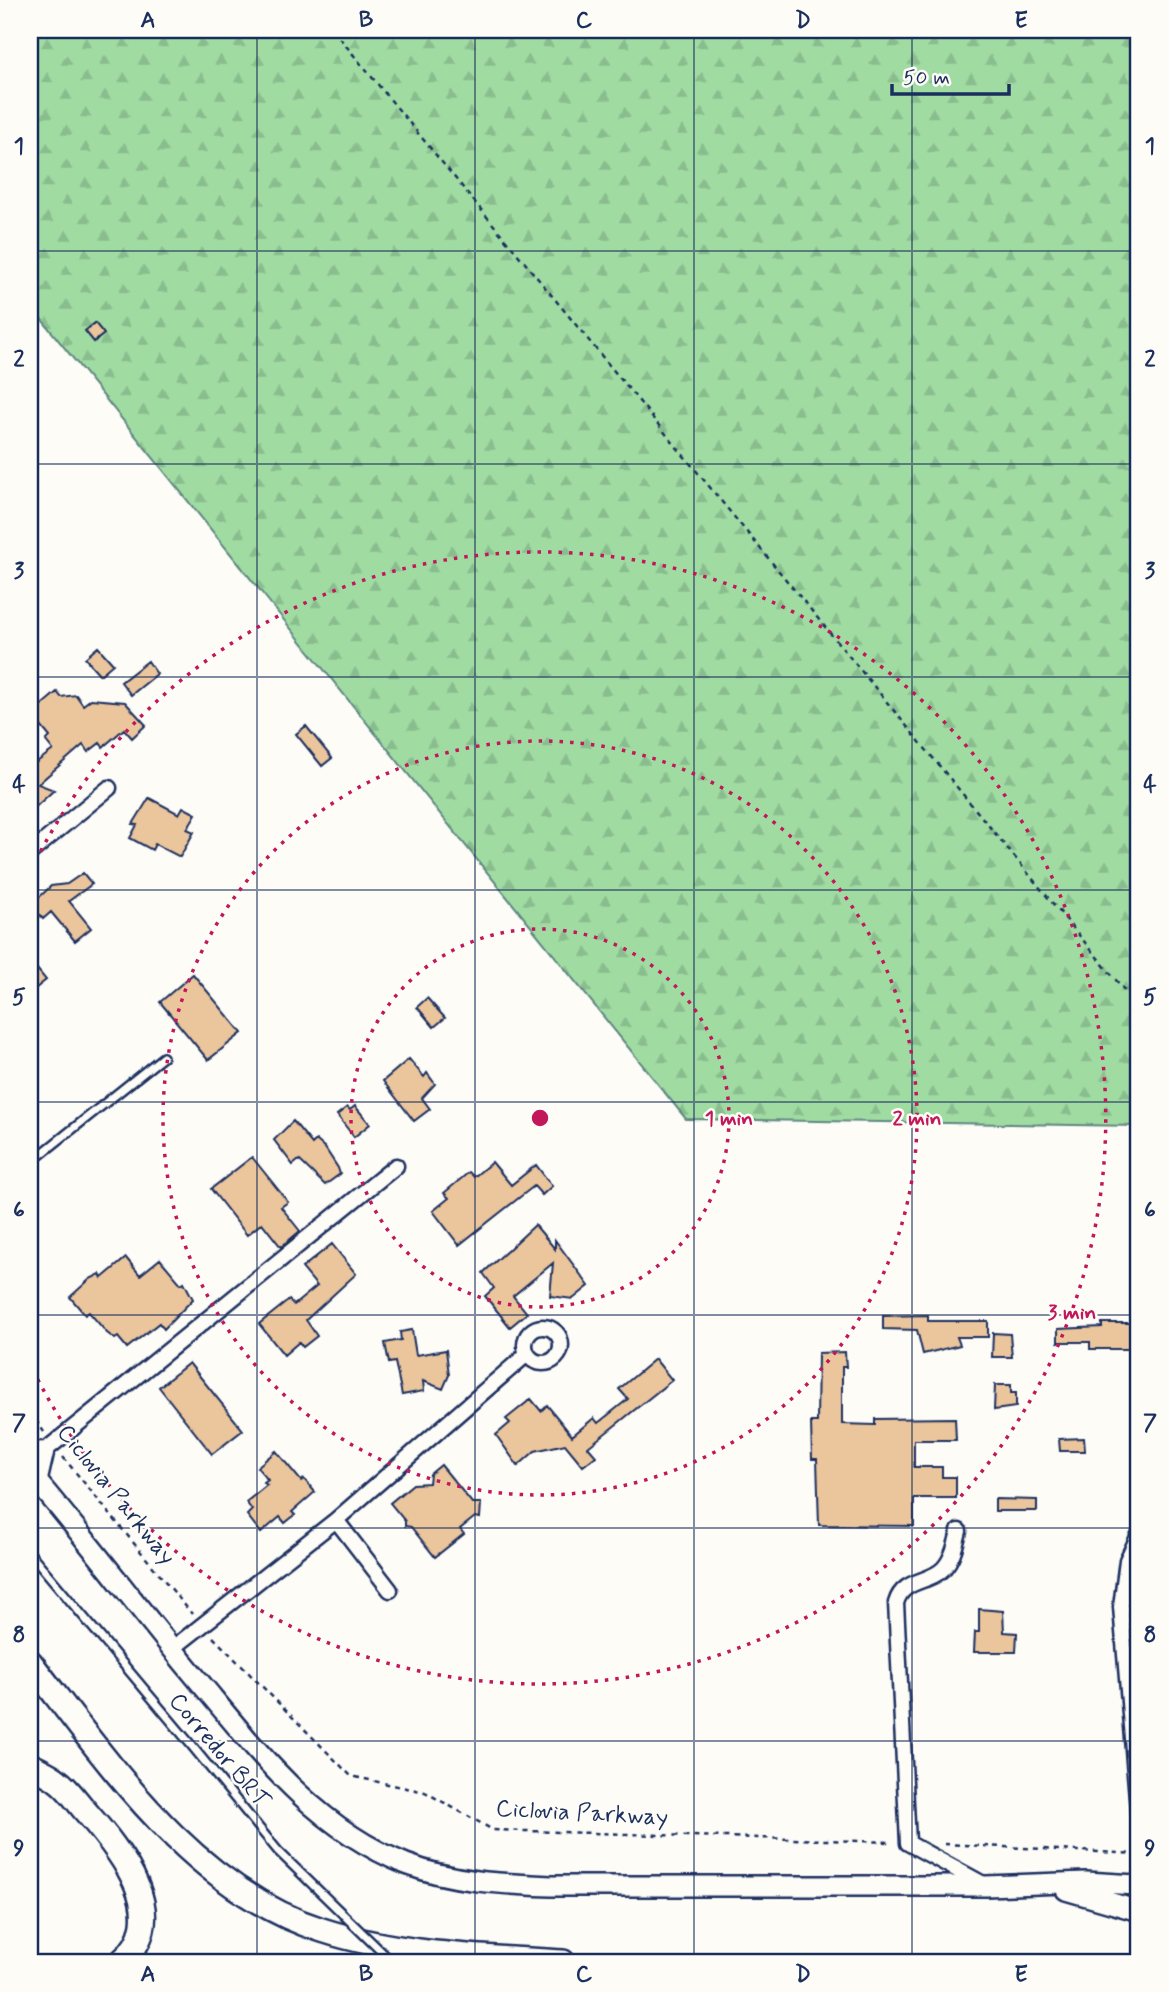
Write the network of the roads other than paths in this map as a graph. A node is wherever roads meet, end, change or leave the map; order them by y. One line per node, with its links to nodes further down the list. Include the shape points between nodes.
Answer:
1 (109, 788): 2 (street)
2 (30, 853)
3 (163, 1057): 4 (lane)
4 (30, 1163)
5 (396, 1166): 7 (street)
6 (527, 1354): 10 (street)
7 (49, 1446): 8 (street); 9 (street)
8 (30, 1450)
9 (34, 1479): 15 (main road)
10 (336, 1520): 14 (street); 15 (street)
11 (959, 1531): 21 (street, via 947,1566 907,1586 896,1603 908,1843)
12 (1139, 1535): 18 (street, via 1127,1560 1121,1607)
13 (30, 1553): 24 (lane, Corredor BRT, bridge, via 278,1851)
14 (390, 1590)
15 (172, 1649): 21 (main road, via 273,1770 322,1816 363,1844 446,1876 552,1886)
16 (30, 1662): 25 (highway, via 119,1775 161,1820 208,1865 267,1907 321,1930 394,1947)
17 (30, 1765): 23 (highway, via 59,1781 126,1861 142,1896 143,1928 134,1951)
18 (1139, 1822)
19 (1044, 1884): 20 (main road); 21 (main road); 22 (main road)
20 (1138, 1884): 22 (main road, via 1132,1894)
21 (986, 1886)
22 (1139, 1911)
23 (121, 1962)
24 (392, 1962)
25 (563, 1962)

